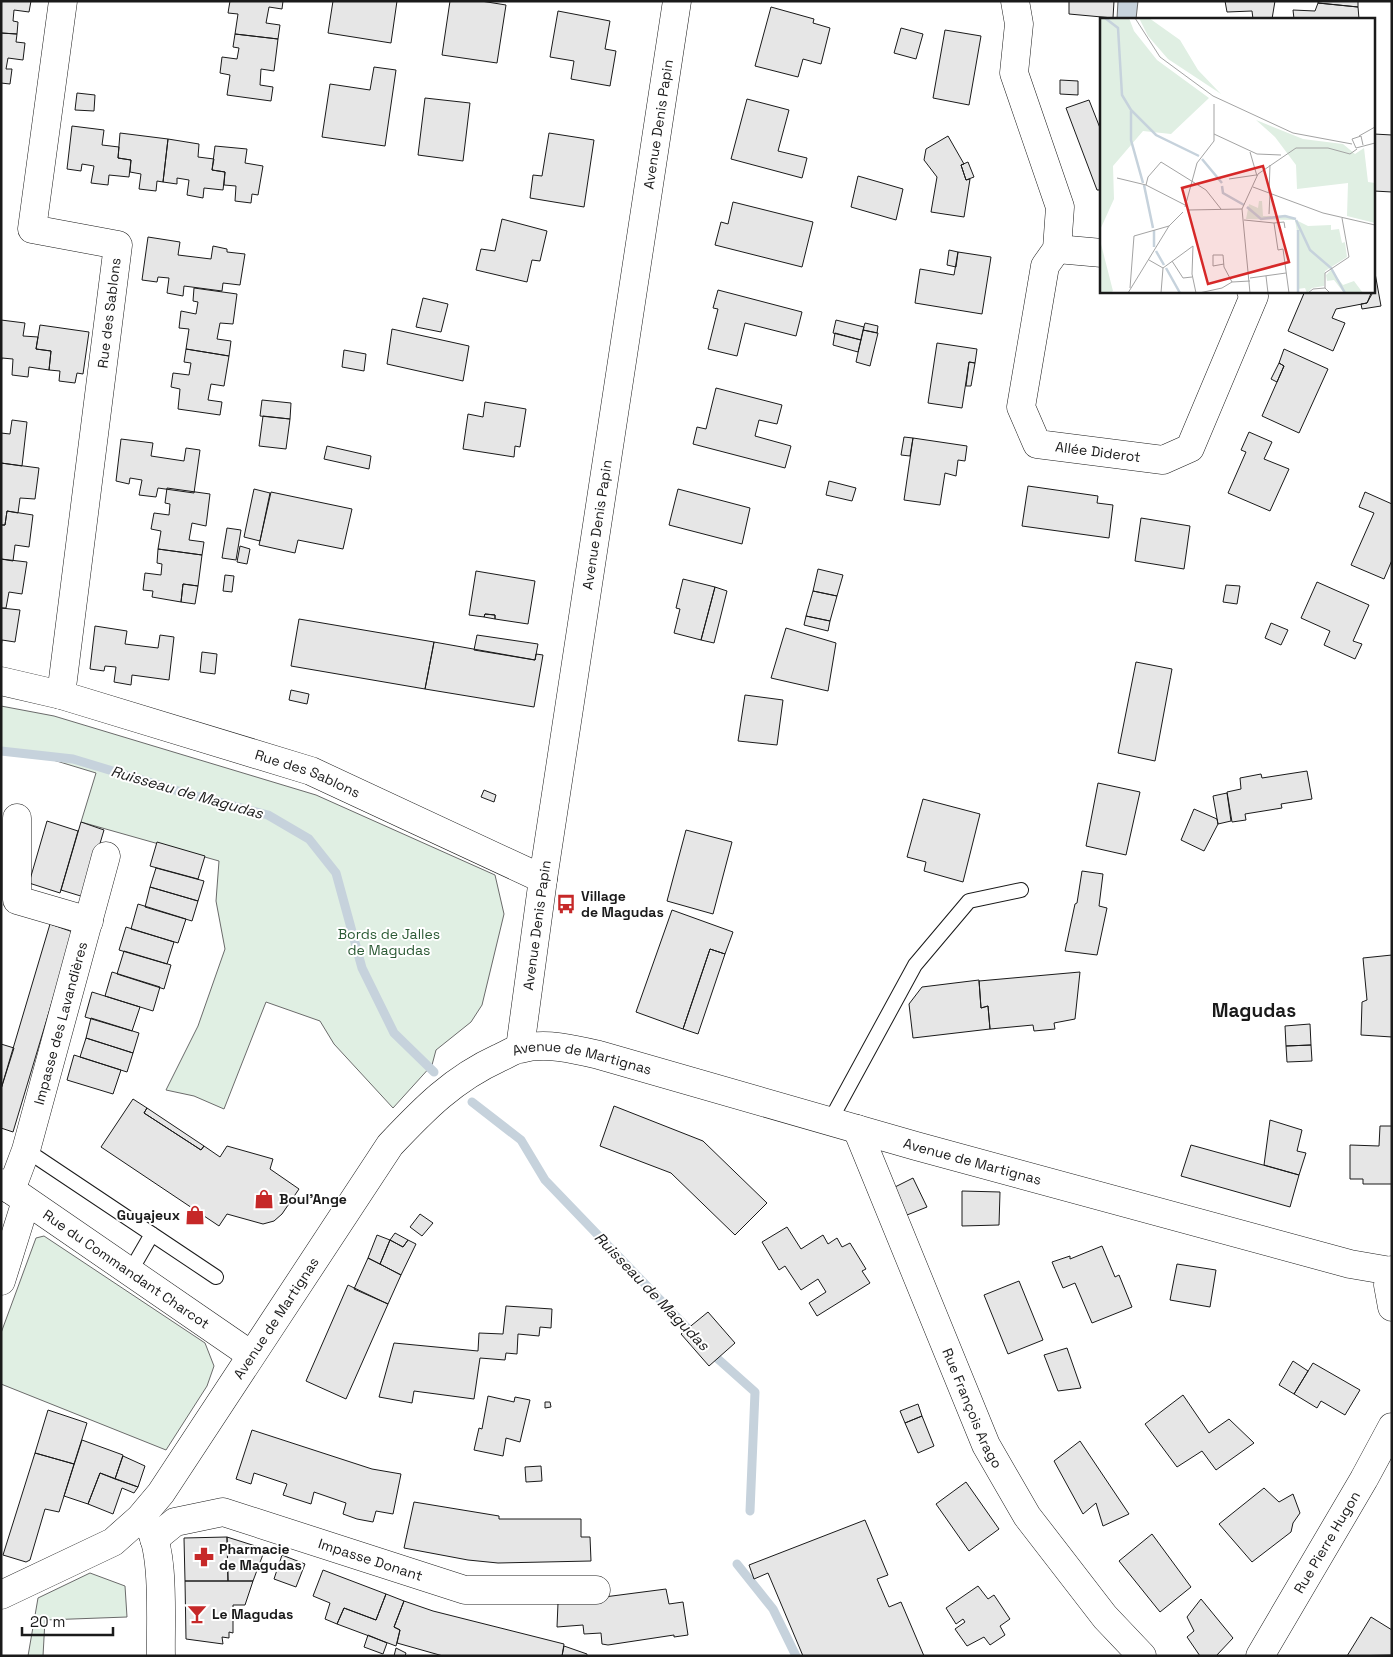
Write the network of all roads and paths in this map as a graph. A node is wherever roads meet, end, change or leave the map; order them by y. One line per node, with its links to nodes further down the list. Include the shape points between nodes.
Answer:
1 (63, 1): 8 (street, Rue des Sablons, via 32,229 118,246)
2 (677, 1): 11 (street, Avenue Denis Papin)
3 (1015, 1): 4 (street, Allée Diderot, via 1020,24 1014,73 1060,207)
4 (1057, 249): 5 (street); 6 (street, Allée Diderot, via 1045,266 1021,407 1037,444 1163,460 1190,448 1254,296)
5 (1100, 253)
6 (1252, 292)
7 (1, 681): 8 (street, Rue des Sablons)
8 (61, 694): 11 (street, Rue des Sablons, via 311,771)
9 (17, 818): 13 (street, via 17,900)
10 (106, 856): 13 (street, Impasse des Lavandières)
11 (543, 879): 14 (street, Avenue Denis Papin)
12 (1021, 890): 15 (lane, via 969,902 915,965)
13 (89, 921): 17 (street, Impasse des Lavandières)
14 (520, 1048): 15 (street, Avenue de Martignas, via 562,1047 599,1055); 25 (street, Avenue de Martignas, via 473,1070 448,1088 390,1145)
15 (830, 1121): 16 (street, Avenue de Martignas)
16 (857, 1129): 20 (street, Avenue de Martignas, via 1350,1264); 31 (street, Rue François Arago, via 986,1445 1026,1516 1105,1617)
17 (26, 1150): 18 (street, Impasse des Lavandières); 19 (lane)
18 (13, 1192): 21 (street, Rue du Commandant Charcot); 23 (street, Impasse des Lavandières)
19 (152, 1234): 21 (lane); 22 (lane)
20 (1392, 1270): 24 (street, via 1388,1285)
21 (130, 1272): 25 (street, Rue du Commandant Charcot)
22 (216, 1277)
23 (1, 1281)
24 (1392, 1308)
25 (251, 1355): 27 (street, Avenue de Martignas, via 166,1484)
26 (1392, 1427): 32 (street, Rue Pierre Hugon)
27 (147, 1529): 28 (street, Impasse Donant, via 223,1512 465,1590); 29 (street, Avenue de Martignas); 30 (street, via 159,1553)
28 (596, 1590)
29 (1, 1596)
30 (160, 1656)
31 (1142, 1656)
32 (1260, 1656)

